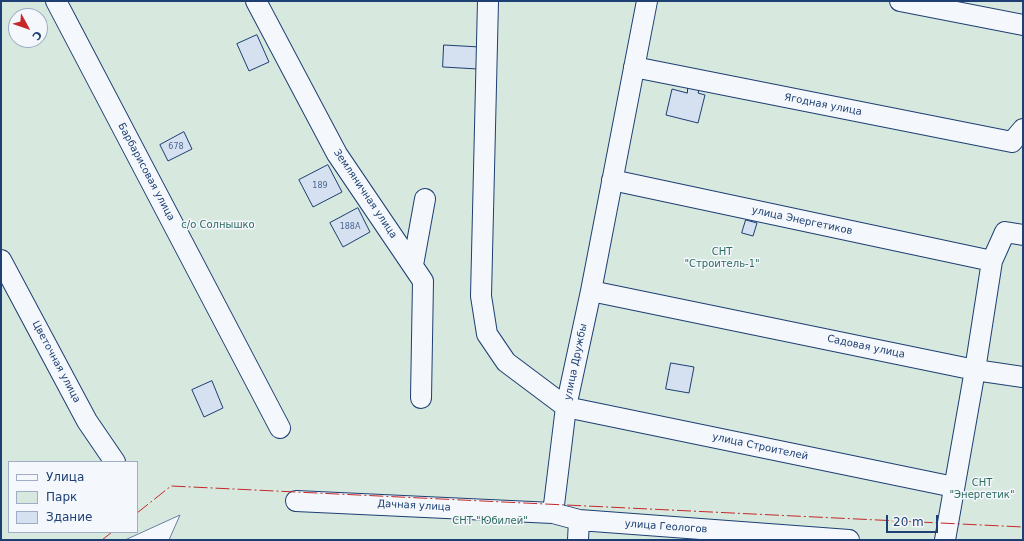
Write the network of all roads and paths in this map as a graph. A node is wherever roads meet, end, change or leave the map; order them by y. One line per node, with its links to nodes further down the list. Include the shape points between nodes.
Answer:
1 (56, 1): 20 (street, Барбарисовая улица)
2 (256, 1): 14 (street, Земляничная улица, via 337,154)
3 (488, 1): 19 (street, улица Дружбы, via 481,296 487,334 506,362)
4 (647, 1): 7 (street, улица Дружбы)
5 (900, 1): 6 (street)
6 (1023, 25)
7 (634, 67): 8 (street, Ягодная улица); 9 (street, улица Дружбы)
8 (1018, 136)
9 (612, 180): 13 (street, улица Энергетиков); 15 (street, улица Дружбы)
10 (425, 199): 14 (street)
11 (1014, 234): 13 (street)
12 (1, 260): 21 (street, Цветочная улица, via 88,421)
13 (992, 262): 16 (street)
14 (413, 265): 18 (street, Земляничная улица, via 423,281)
15 (591, 291): 16 (street, Садовая улица); 19 (street, улица Дружбы)
16 (975, 370): 17 (street, Садовая улица); 22 (street)
17 (1023, 377)
18 (421, 398)
19 (566, 407): 22 (street, улица Строителей); 24 (street)
20 (280, 428)
21 (114, 461)
22 (954, 487): 26 (street)
23 (296, 501): 24 (street, Дачная улица)
24 (553, 513): 25 (street, Дачная улица)
25 (579, 520): 27 (street); 28 (street, улица Геологов)
26 (946, 539)
27 (578, 540)
28 (849, 540)

